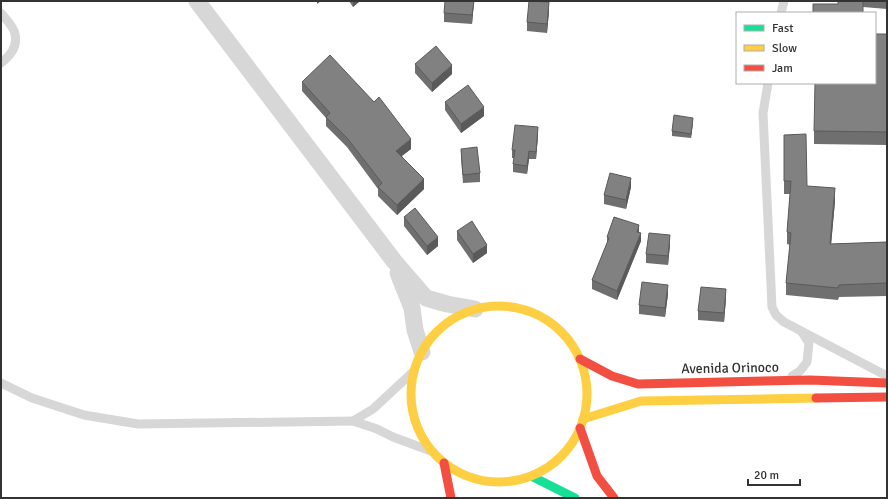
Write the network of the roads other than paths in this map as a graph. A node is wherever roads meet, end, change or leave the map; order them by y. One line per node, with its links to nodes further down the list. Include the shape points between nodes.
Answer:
1 (197, 1): 7 (street)
2 (784, 1): 3 (lane)
3 (781, 12)
4 (1, 13): 5 (lane, via 15,33 15,46 8,58)
5 (1, 63)
6 (768, 84): 9 (lane, via 763,113 772,307 784,322)
7 (394, 261): 8 (street, via 426,298); 10 (street, via 412,308)
8 (475, 309): 10 (street, via 444,325); 11 (street, via 500,306 525,310 547,320 566,337)
9 (801, 331): 13 (lane); 14 (lane, via 809,343 806,362 800,371)
10 (422, 352): 12 (street)
11 (580, 359): 14 (street, Avenida Orinoco, via 612,376 638,384); 19 (street, via 586,389 586,404)
12 (414, 371): 18 (lane, via 374,409); 20 (street, via 411,392 413,413 420,433)
13 (887, 376)
14 (784, 381): 15 (street, Avenida Orinoco)
15 (887, 382)
16 (1, 383): 18 (lane, via 32,398 84,415 138,424)
17 (887, 398): 19 (street, via 641,401)
18 (353, 421): 20 (lane)
19 (581, 424): 22 (street, via 560,457 547,468); 27 (street, via 597,476)
20 (431, 451): 21 (street)
21 (444, 463): 23 (street, via 464,475 486,482); 25 (street)
22 (531, 476): 23 (street); 26 (street)
23 (509, 481): 24 (street)
24 (500, 490)
25 (451, 498)
26 (575, 498)
27 (614, 498)

